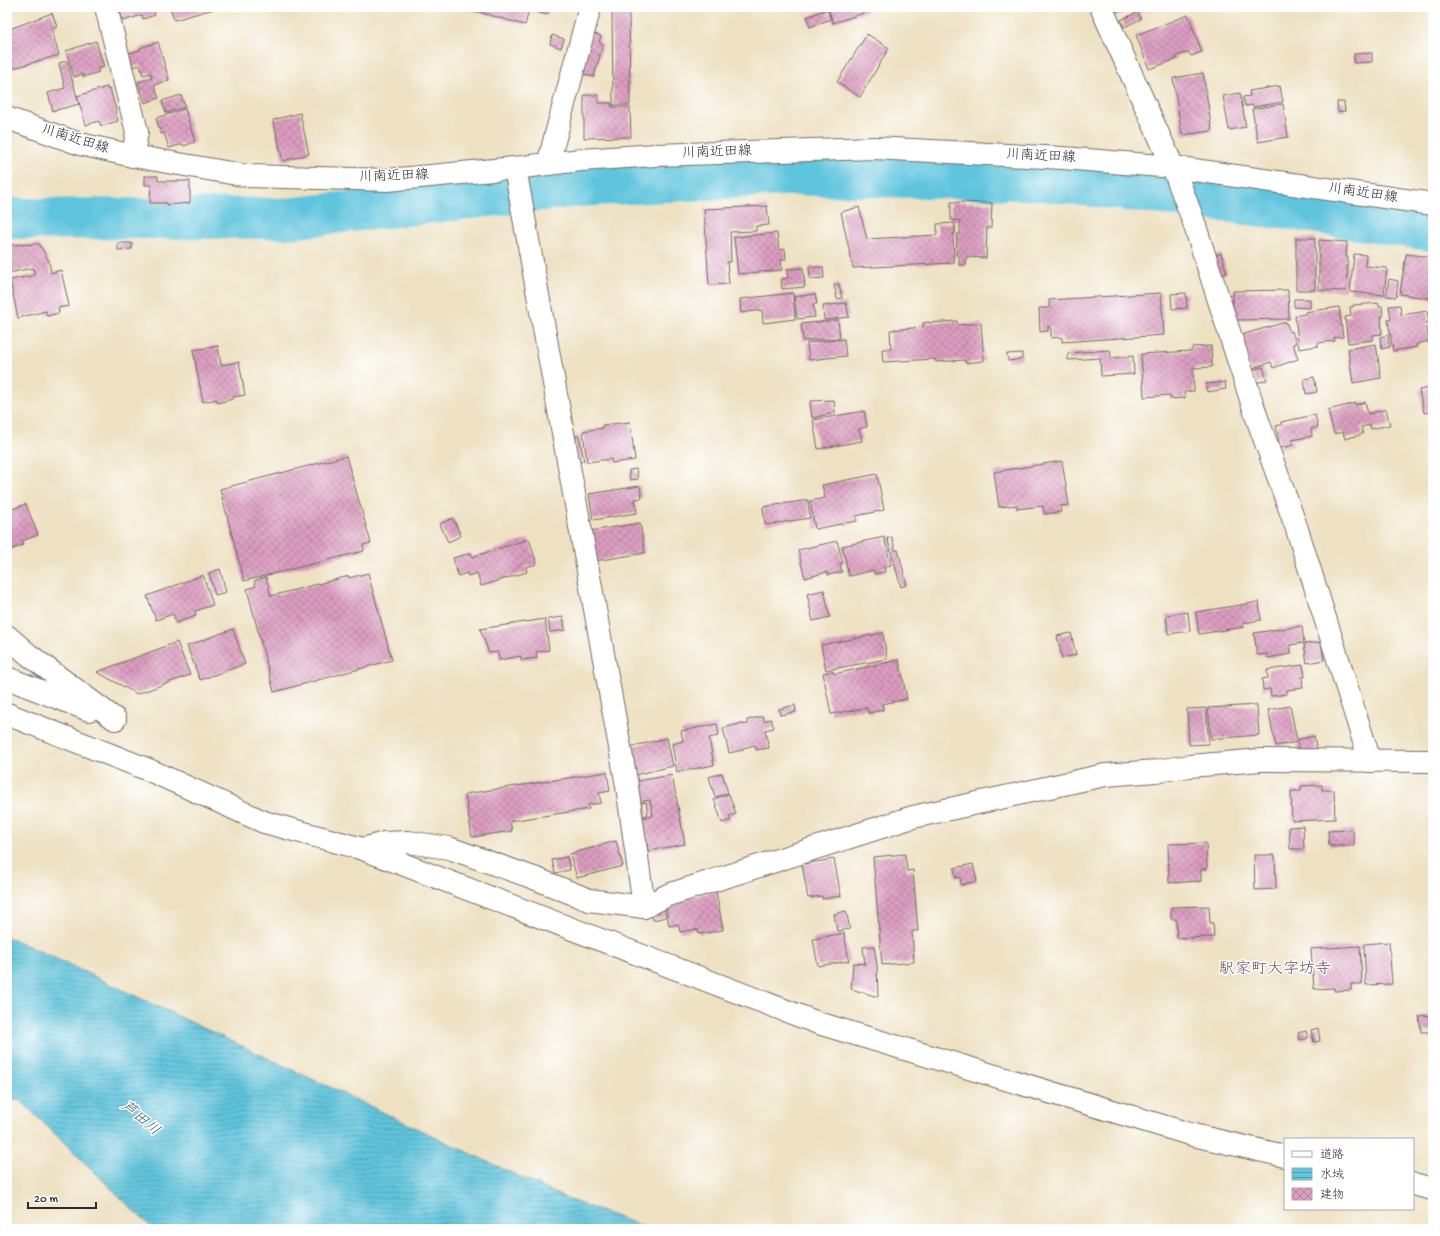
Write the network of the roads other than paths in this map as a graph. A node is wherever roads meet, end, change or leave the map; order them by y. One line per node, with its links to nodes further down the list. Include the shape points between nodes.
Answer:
1 (106, 7): 5 (street, via 137,132)
2 (590, 7): 6 (street)
3 (1101, 7): 7 (street)
4 (7, 118): 5 (street, 川南近田線, via 80,144)
5 (133, 156): 8 (street, 川南近田線, via 248,176 388,180)
6 (548, 164): 7 (street, 川南近田線, via 656,155 874,148 1063,158); 8 (street, 川南近田線)
7 (1173, 167): 9 (street, 川南近田線); 13 (street, via 1297,529)
8 (515, 168): 16 (street, via 627,786)
9 (1433, 204)
10 (7, 636): 11 (street, via 29,656 115,719)
11 (7, 678)
12 (7, 714): 15 (street, via 149,770 264,822)
13 (1370, 761): 14 (street); 16 (street, via 1261,760 1105,775 912,817 668,895)
14 (1433, 761)
15 (363, 849): 16 (street, via 384,843 408,842 449,848 589,900); 17 (street, via 818,1023 1193,1135)
16 (644, 907)
17 (1284, 1156)
18 (1414, 1184): 19 (street)
19 (1433, 1189)

